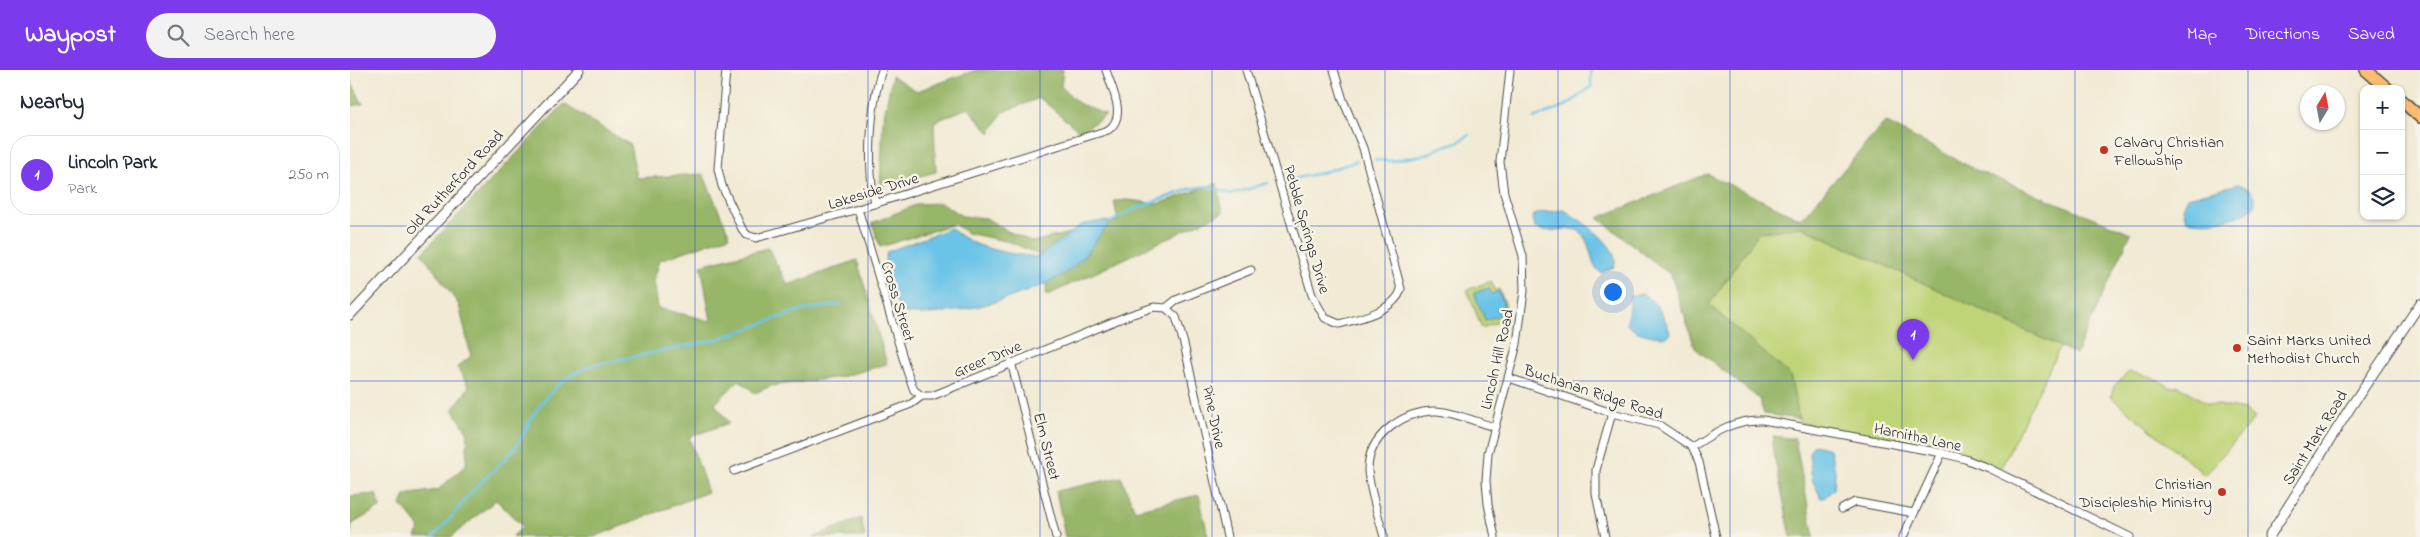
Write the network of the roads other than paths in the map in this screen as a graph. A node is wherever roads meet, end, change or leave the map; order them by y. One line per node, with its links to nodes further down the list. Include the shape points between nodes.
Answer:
1 (579, 70): 17 (street, Old Rutherford Road)
2 (726, 70): 13 (street, Lakeside Drive, via 718,169 722,186 747,235 760,238)
3 (882, 70): 12 (street, via 873,112 872,186)
4 (1106, 70): 12 (street, Lakeside Drive, via 1118,111 1117,120 1108,130)
5 (1246, 70): 6 (street, Pebble Springs Drive, via 1312,294 1326,318 1339,324 1391,304 1402,289 1363,148)
6 (1334, 70)
7 (1510, 70): 19 (street, Lincoln Hill Road, via 1500,162 1504,193 1523,256 1524,291)
8 (2366, 70): 9 (main road)
9 (2383, 85)
10 (2405, 103): 11 (main road)
11 (2420, 116)
12 (875, 203): 13 (street, Lakeside Drive)
13 (858, 209): 20 (street, Cross Street, via 907,372 914,390)
14 (1251, 270): 16 (street, Greer Drive, via 1176,300)
15 (2420, 304): 36 (street, Saint Mark Road)
16 (1166, 308): 18 (street, Greer Drive, via 1154,307 1127,316); 29 (street, Pine Drive, via 1176,318 1184,344)
17 (350, 315)
18 (1011, 362): 20 (street, Greer Drive, via 932,396); 28 (street, Elm Street)
19 (1509, 378): 21 (street, Buchanan Ridge Road); 22 (street, Lincoln Hill Road)
20 (922, 396): 25 (street, Greer Drive, via 911,404)
21 (1612, 413): 23 (street, Buchanan Ridge Road, via 1659,425); 32 (street, via 1596,470 1596,494)
22 (1494, 427): 30 (street, via 1437,411 1394,422 1381,436 1371,455 1368,470); 31 (street, Lincoln Hill Road, via 1486,481)
23 (1692, 446): 24 (street, Harnitha Lane, via 1720,428 1750,420); 33 (street, via 1699,462)
24 (1942, 453): 27 (street); 35 (street, Harnitha Lane, via 1988,468)
25 (734, 471)
26 (1842, 509): 27 (street, via 1856,502)
27 (1914, 513): 34 (street)
28 (1056, 537)
29 (1227, 537)
30 (1384, 537)
31 (1495, 537)
32 (1605, 537)
33 (1716, 537)
34 (1903, 537)
35 (2130, 537)
36 (2268, 537)

